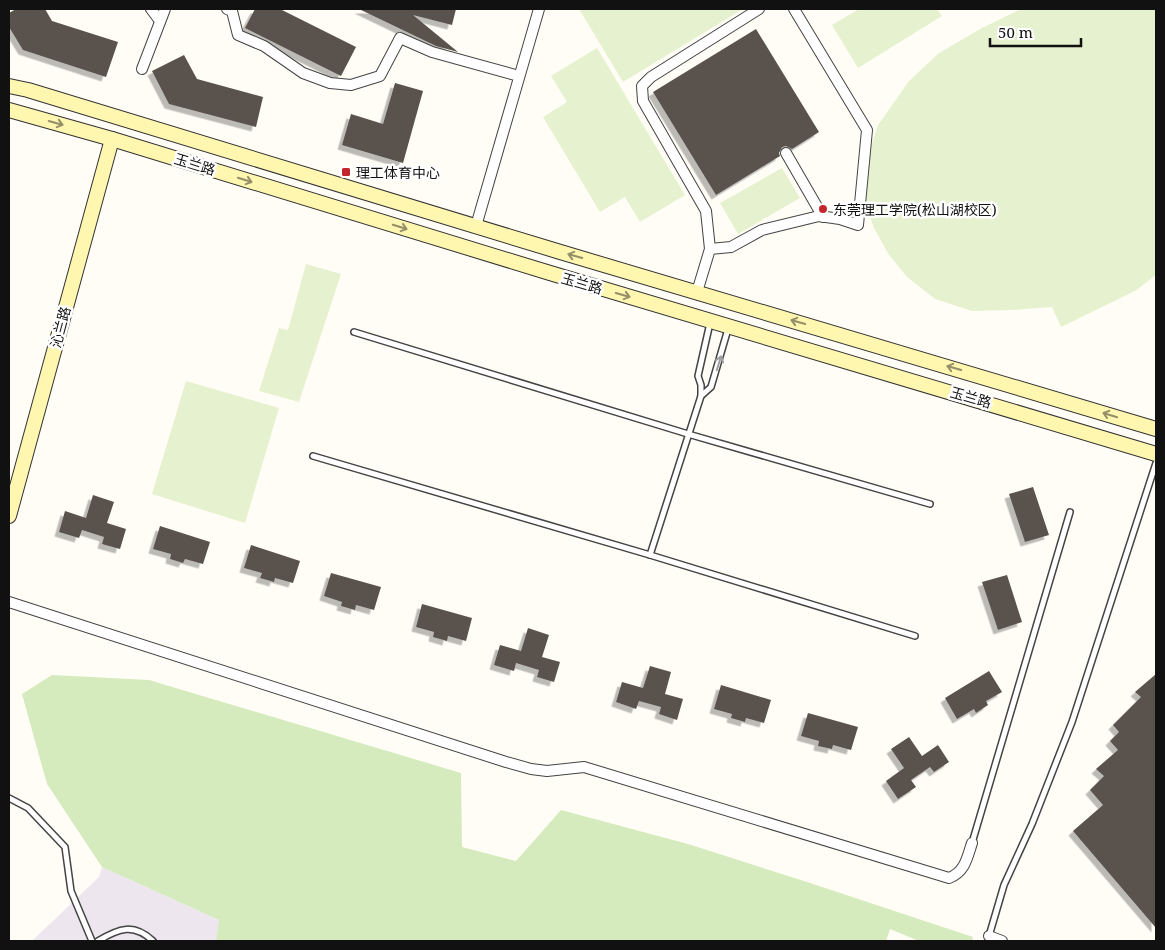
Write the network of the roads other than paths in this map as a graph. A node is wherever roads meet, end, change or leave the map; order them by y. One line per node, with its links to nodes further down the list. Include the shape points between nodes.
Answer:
1 (151, 9): 7 (street)
2 (165, 9): 7 (street)
3 (227, 9): 9 (street, via 232,11 238,35 264,46 303,73 330,83 351,85 380,76 400,38 432,52)
4 (538, 9): 9 (street)
5 (759, 9): 16 (street, via 651,76 642,86 643,101 706,212)
6 (794, 9): 14 (street, via 867,130 858,225)
7 (160, 20): 8 (street)
8 (142, 69)
9 (519, 76): 15 (street)
10 (9, 86): 15 (street, 玉兰路)
11 (9, 110): 12 (street, 玉兰路, one-way to 12)
12 (112, 139): 18 (street, 玉兰路, one-way to 18); 29 (street, 沁兰路)
13 (786, 153): 14 (street)
14 (824, 217): 16 (street, via 762,230 731,247)
15 (476, 226): 17 (street, 玉兰路, one-way to 15)
16 (710, 249): 17 (street)
17 (696, 292): 22 (street, 玉兰路, one-way to 17)
18 (711, 320): 19 (street, 玉兰路); 21 (lane, via 698,376)
19 (729, 326): 21 (lane, one-way to 19, via 711,387); 24 (street, 玉兰路)
20 (354, 332): 23 (lane)
21 (701, 396): 23 (lane)
22 (1156, 429)
23 (688, 434): 27 (lane); 30 (lane)
24 (1156, 454)
25 (313, 456): 30 (lane)
26 (1156, 463): 35 (lane, via 1072,722 1004,885)
27 (930, 504)
28 (1070, 512): 34 (lane)
29 (9, 516)
30 (650, 555): 32 (lane)
31 (9, 602): 34 (street, via 523,767 547,771 584,767 949,878 966,864)
32 (915, 636)
33 (9, 798): 36 (lane, via 28,808 65,847 71,891)
34 (972, 843)
35 (989, 936): 39 (street)
36 (92, 941)
37 (98, 941): 38 (lane, via 112,932 130,929 144,933)
38 (153, 941)
39 (1002, 941)

